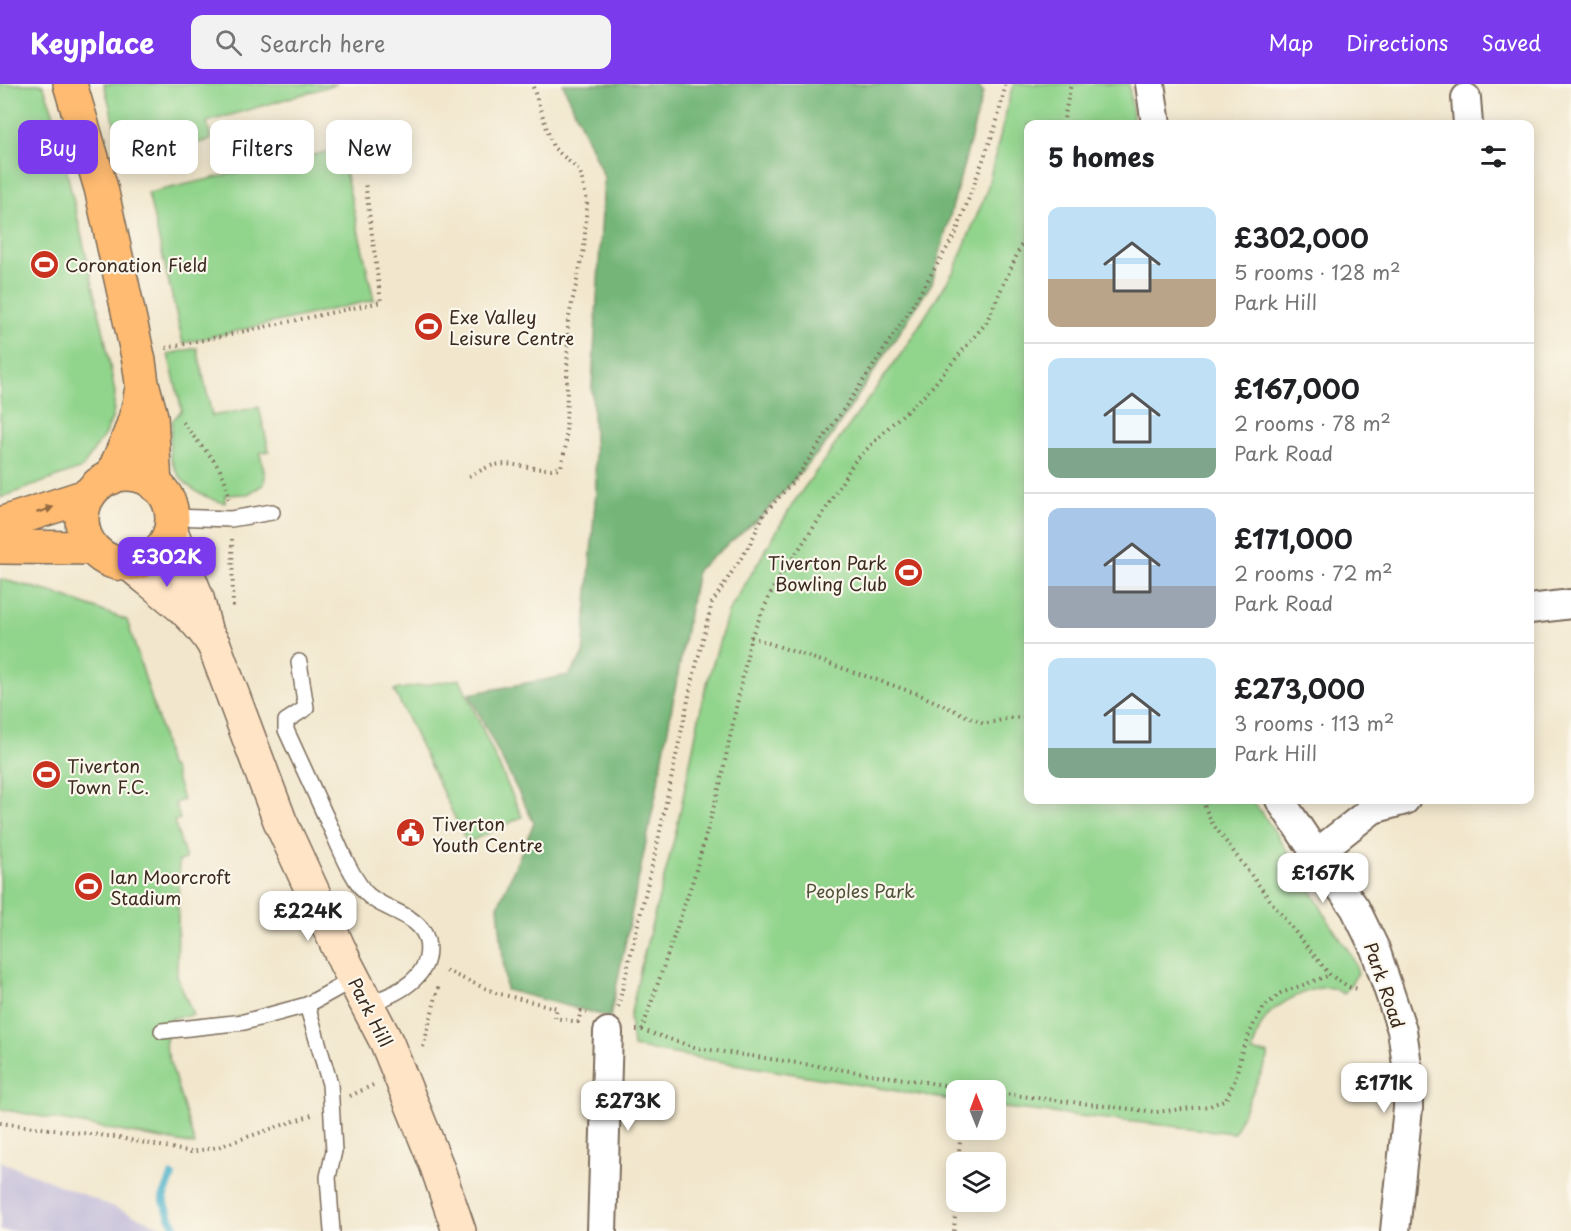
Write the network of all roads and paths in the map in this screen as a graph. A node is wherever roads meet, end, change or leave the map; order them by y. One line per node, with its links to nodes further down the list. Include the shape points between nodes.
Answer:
1 (70, 84): 11 (main road, via 101,188)
2 (532, 84): 13 (path, via 553,147 580,171 587,201 584,249 568,321 566,444 561,467 550,471 524,465 495,465)
3 (1006, 84): 37 (path, via 996,125 956,233 862,384 796,478 764,514 750,544 712,603 642,911 617,1013)
4 (1071, 84): 6 (path)
5 (1150, 84): 7 (street)
6 (1064, 120)
7 (1155, 120)
8 (365, 182): 10 (path, via 381,302)
9 (1024, 239): 27 (path, via 986,323 926,394 854,462 774,586)
10 (158, 350)
11 (142, 383): 14 (main road, via 151,416); 15 (main road, via 128,440)
12 (179, 415): 17 (path, via 228,483)
13 (469, 476)
14 (155, 485): 15 (main road, via 124,474); 19 (main road, via 169,503)
15 (100, 486): 18 (main road, one-way to 15); 21 (main road, via 83,508 85,536)
16 (272, 512): 17 (lane)
17 (231, 519): 19 (lane); 25 (path)
18 (0, 524)
19 (171, 524): 22 (main road, via 165,544 156,554); 26 (street, Park Hill)
20 (0, 547): 21 (main road)
21 (92, 548): 22 (main road, via 116,563)
22 (130, 564): 26 (street, Park Hill)
23 (1571, 604): 24 (street)
24 (1534, 609)
25 (233, 610)
26 (206, 631): 35 (street, Park Hill, via 280,821)
27 (751, 637): 29 (path, via 918,694 984,724); 40 (path, via 717,797 642,1030 697,1048)
28 (299, 662): 35 (lane, via 306,708 286,721 286,730 333,834 356,881 371,899 405,914 427,940 425,963 412,983 391,997)
29 (1024, 717)
30 (1204, 804): 41 (path, via 1212,823 1330,975 1281,993 1264,1008 1242,1050 1226,1099 1210,1106 1156,1112)
31 (1283, 804): 33 (street, Park Road)
32 (1391, 804): 33 (street, via 1373,809)
33 (1316, 854): 49 (street, Park Road, via 1354,908 1375,949 1402,1030 1408,1108)
34 (442, 969): 37 (path, via 496,993 558,1008 555,1018 578,1022 580,1011)
35 (360, 992): 36 (lane); 46 (street, Park Hill, via 409,1096)
36 (308, 1005): 38 (lane, via 244,1022); 42 (lane)
37 (609, 1026): 47 (street)
38 (162, 1031)
39 (376, 1083): 42 (path)
40 (946, 1087)
41 (1006, 1094)
42 (332, 1105): 43 (path, via 191,1152 115,1137); 45 (lane, via 334,1151 328,1177)
43 (0, 1123)
44 (955, 1212): 48 (path)
45 (332, 1231)
46 (459, 1231)
47 (602, 1231)
48 (954, 1231)
49 (1395, 1231)

